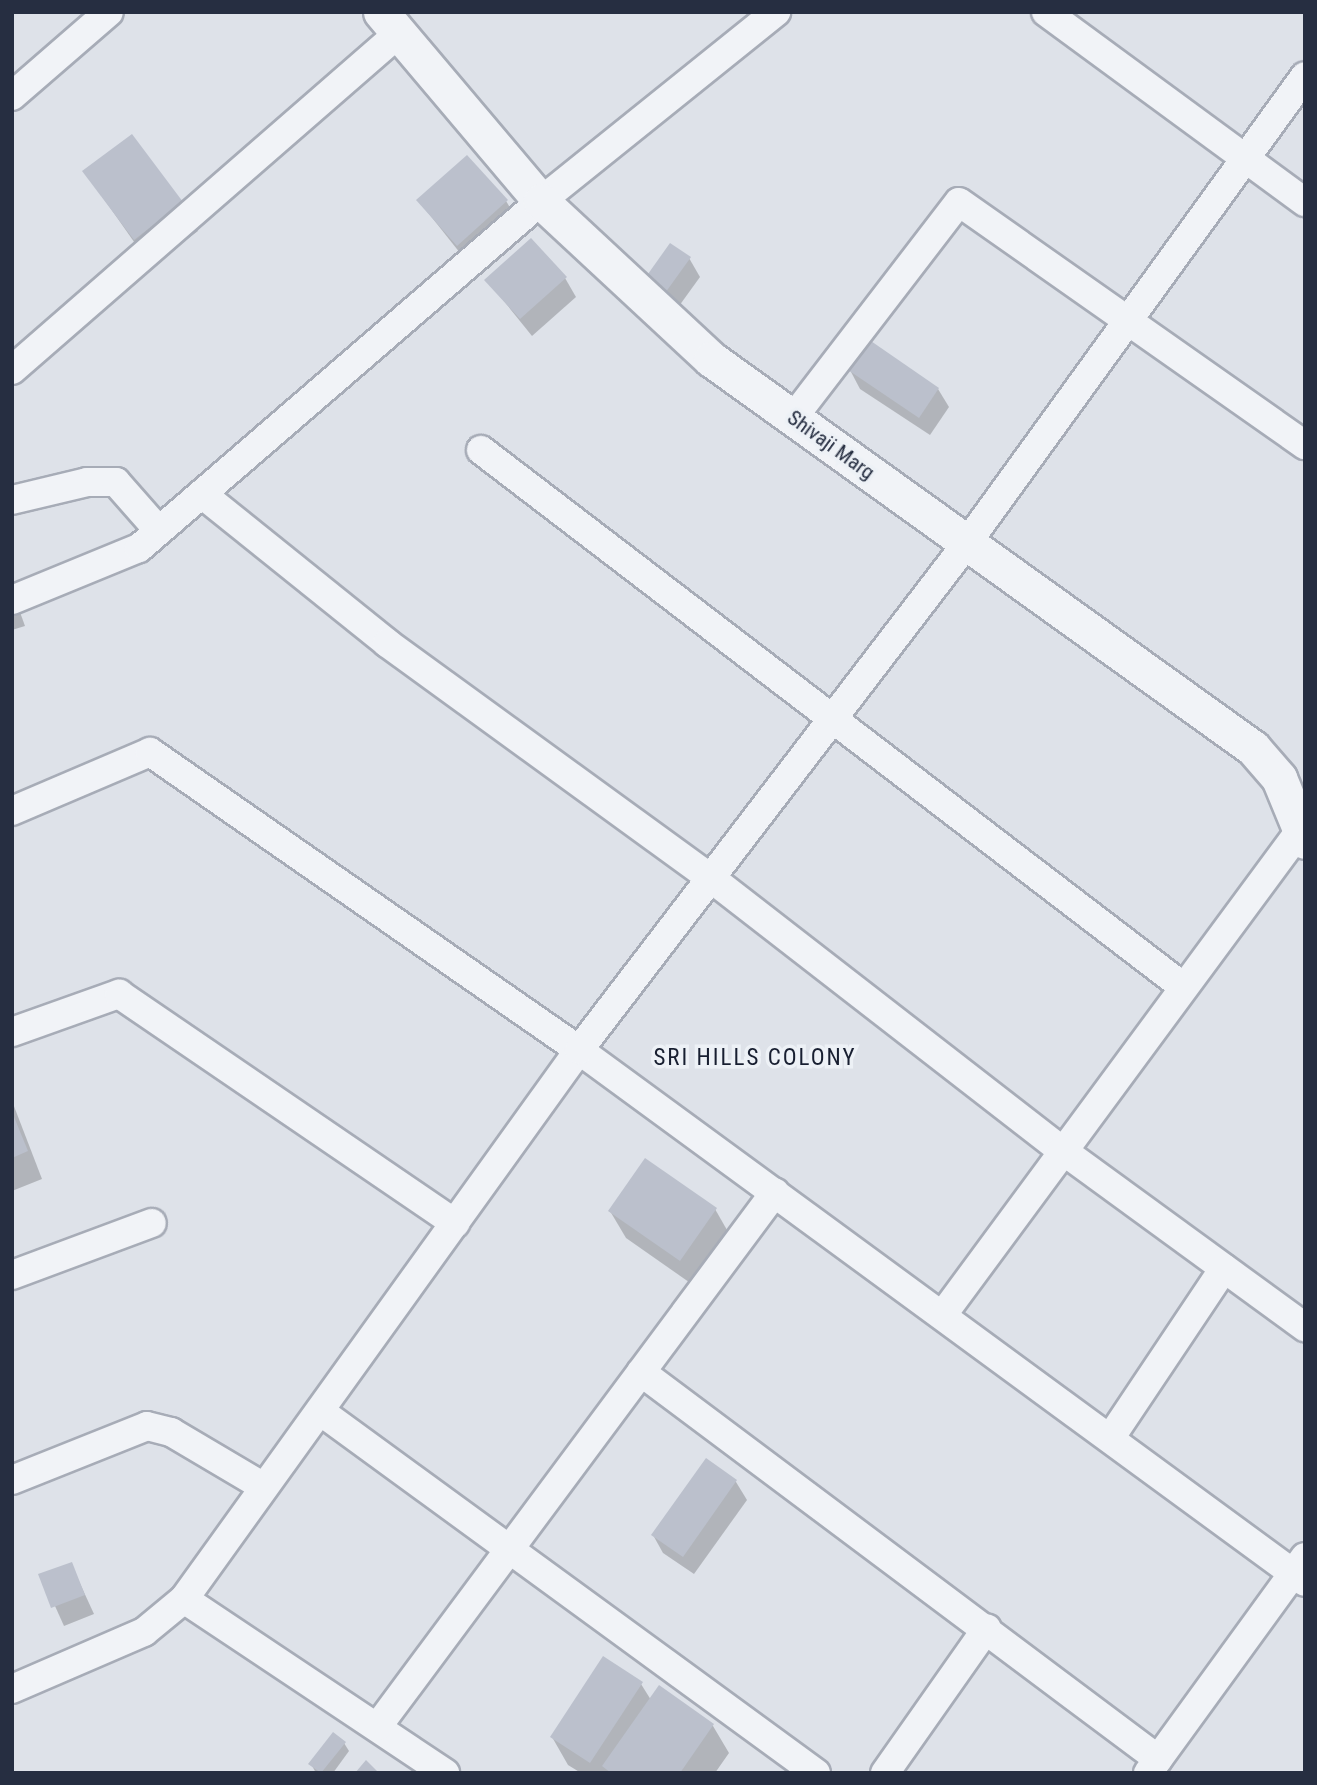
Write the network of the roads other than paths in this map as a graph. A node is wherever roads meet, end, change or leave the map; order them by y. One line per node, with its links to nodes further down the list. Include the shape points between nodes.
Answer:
1 (109, 12): 6 (street)
2 (776, 12): 8 (street)
3 (1046, 12): 7 (street)
4 (390, 23): 8 (street, Shivaji Marg); 11 (street)
5 (1305, 76): 7 (street)
6 (12, 96)
7 (1242, 155): 9 (street); 10 (street)
8 (541, 201): 12 (street, Shivaji Marg, via 711,359); 15 (street)
9 (1305, 202)
10 (1126, 319): 12 (street, via 959,202); 13 (street); 18 (street)
11 (12, 370)
12 (793, 418): 18 (street, Shivaji Marg)
13 (1305, 445)
14 (481, 450): 20 (street)
15 (202, 494): 17 (street); 23 (street, via 387,643)
16 (12, 500): 17 (street, via 87,482 116,482)
17 (159, 531): 19 (street, via 139,548)
18 (967, 543): 20 (street); 22 (street, Shivaji Marg, via 1252,748 1279,778)
19 (12, 600)
20 (833, 718): 23 (street); 24 (street)
21 (12, 811): 26 (street, via 150,752)
22 (1302, 836): 24 (street)
23 (712, 879): 26 (street); 27 (street)
24 (1182, 986): 27 (street)
25 (12, 1032): 30 (street, via 119,994)
26 (579, 1050): 28 (street); 30 (street)
27 (1062, 1150): 31 (street); 33 (street)
28 (775, 1192): 33 (street); 35 (street)
29 (152, 1223): 32 (street)
30 (455, 1223): 36 (street)
31 (1224, 1268): 34 (street); 37 (street)
32 (12, 1275)
33 (944, 1313): 37 (street)
34 (1305, 1327)
35 (641, 1372): 40 (street); 43 (street)
36 (320, 1411): 39 (street); 40 (street)
37 (1111, 1437): 41 (street)
38 (12, 1480): 39 (street, via 147,1426 171,1432)
39 (264, 1487): 42 (street)
40 (510, 1551): 45 (street); 48 (street)
41 (1301, 1570): 46 (street)
42 (184, 1599): 44 (street, via 144,1632); 45 (street)
43 (987, 1629): 46 (street); 49 (street)
44 (12, 1689)
45 (378, 1726): 47 (street)
46 (1153, 1766)
47 (445, 1773)
48 (816, 1773)
49 (885, 1773)

